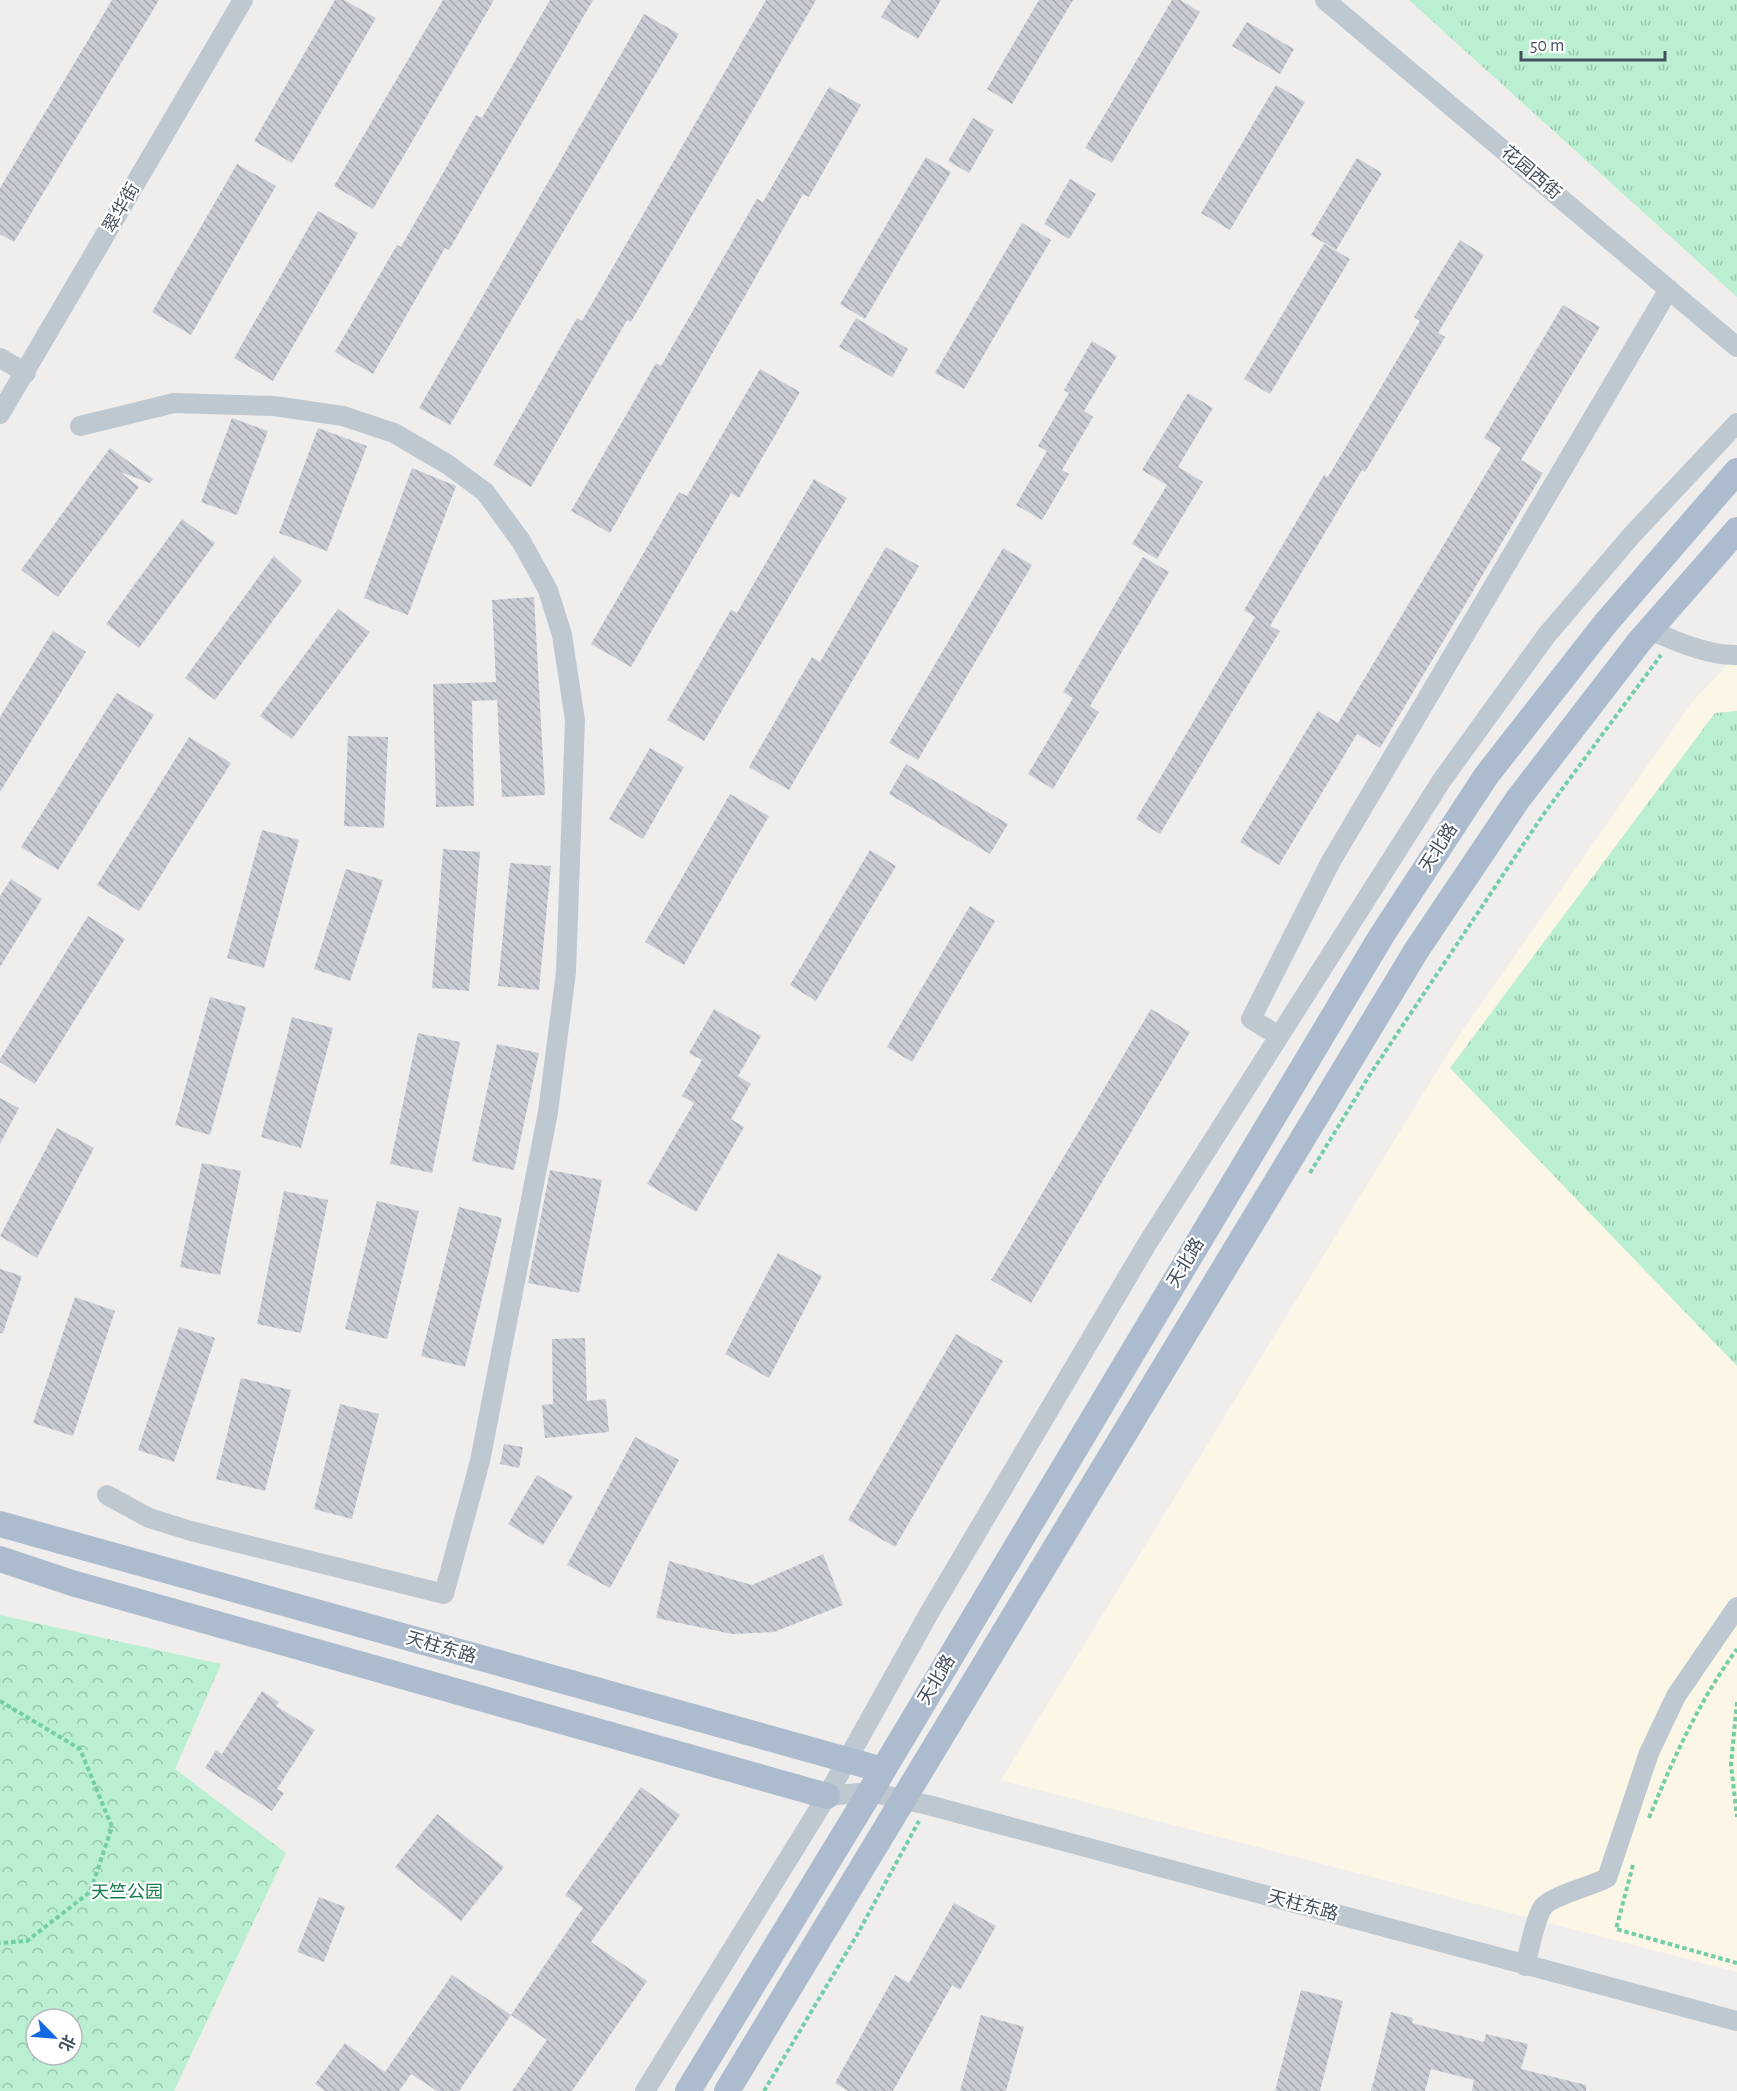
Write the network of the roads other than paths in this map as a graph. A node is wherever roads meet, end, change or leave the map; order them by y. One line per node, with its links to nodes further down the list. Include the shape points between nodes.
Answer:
1 (243, 0): 6 (street, 翠华街)
2 (1325, 0): 3 (street, 花园西街)
3 (1669, 289): 4 (street, 花园西街); 14 (street, via 1330,863 1251,1019)
4 (1737, 347)
5 (0, 358): 6 (street)
6 (26, 373): 7 (street, 翠华街)
7 (0, 414)
8 (1737, 423): 14 (street, via 1631,536 1546,636 1442,780)
9 (80, 426): 15 (street, via 174,403 274,406 343,416 394,433 447,464 485,492 521,541 548,590 562,635 575,720 566,972 548,1112 480,1461 444,1594 191,1531 149,1518)
10 (1737, 471): 20 (main road, 天北路, via 1605,624 1486,776 1382,936)
11 (1737, 530): 12 (main road, 天北路)
12 (1661, 635): 13 (street); 22 (main road, 天北路, via 1518,799 1416,951)
13 (1737, 655)
14 (1279, 1036): 19 (street, via 1147,1244 1039,1425)
15 (107, 1495)
16 (0, 1524): 19 (main road, 天柱东路)
17 (0, 1559): 21 (main road, via 83,1587)
18 (1737, 1607): 23 (street, via 1676,1696 1649,1753 1607,1878 1556,1898 1543,1908)
19 (846, 1762): 20 (main road, 天柱东路); 21 (street)
20 (876, 1781): 21 (street); 22 (street, 天柱东路); 26 (main road, 天北路)
21 (827, 1796): 25 (street)
22 (901, 1801): 23 (street, 天柱东路, via 928,1805); 27 (main road, 天北路)
23 (1525, 1966): 24 (street, 天柱东路)
24 (1737, 2021)
25 (645, 2091)
26 (688, 2091)
27 (727, 2091)

